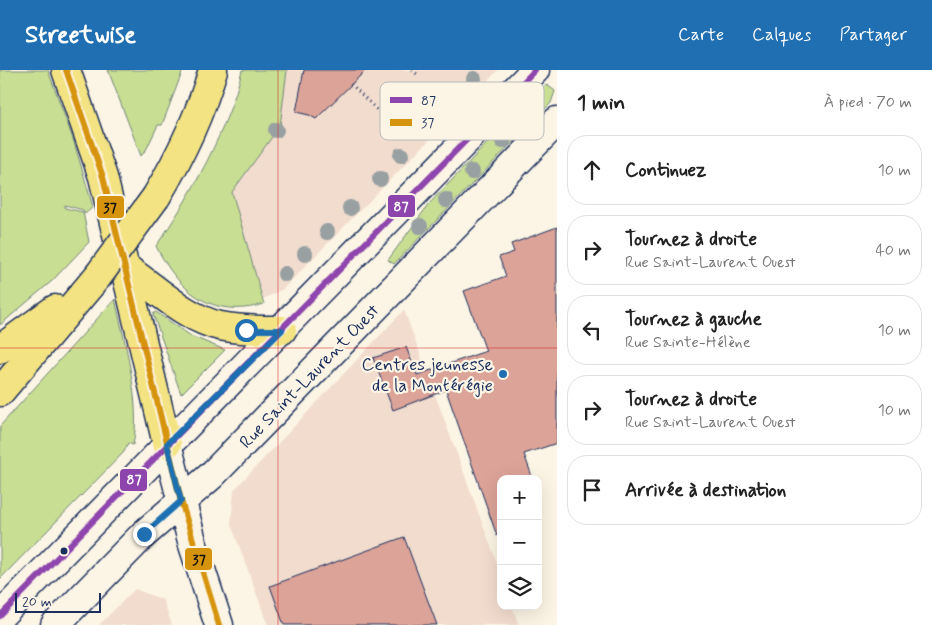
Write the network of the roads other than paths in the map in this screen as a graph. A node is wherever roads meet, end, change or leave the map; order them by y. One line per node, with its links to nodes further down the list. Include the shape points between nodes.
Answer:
1 (66, 70): 9 (main road, via 95,147)
2 (213, 70): 10 (main road, bridge, via 174,166 156,197)
3 (534, 70): 4 (street)
4 (522, 82)
5 (557, 121): 6 (street, Rue Saint-Laurent Ouest)
6 (544, 134)
7 (466, 140): 11 (street)
8 (538, 140): 15 (street, Rue Saint-Laurent Ouest, via 219,468)
9 (126, 268): 11 (main road, via 180,308 204,321 246,330); 14 (main road)
10 (98, 276): 12 (main road); 13 (main road)
11 (282, 330): 14 (street)
12 (0, 349)
13 (0, 392)
14 (167, 444): 15 (street); 16 (street)
15 (181, 501): 17 (street, Rue Saint-Laurent Ouest); 18 (street)
16 (0, 616)
17 (55, 625)
18 (219, 625)

